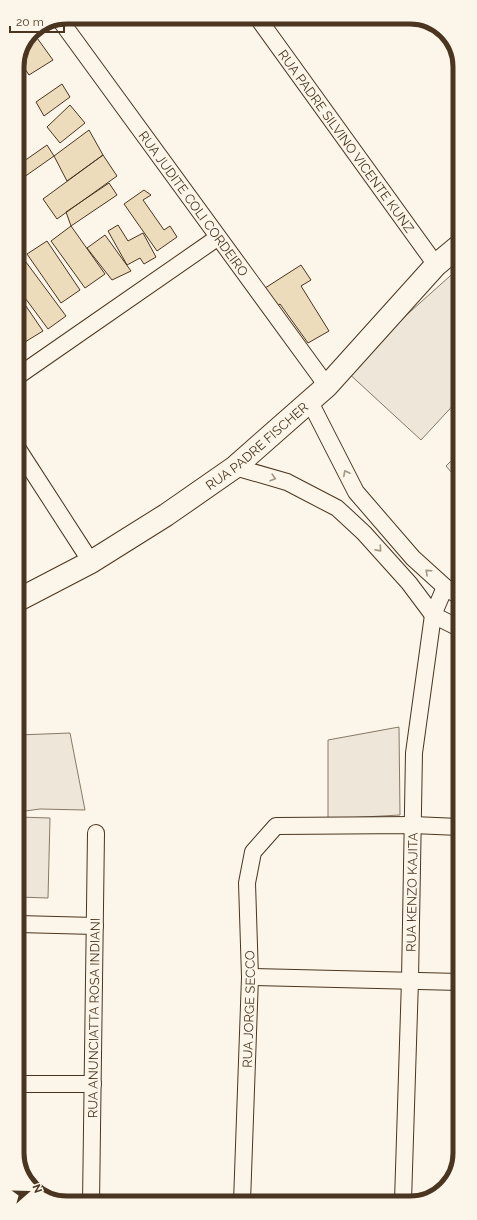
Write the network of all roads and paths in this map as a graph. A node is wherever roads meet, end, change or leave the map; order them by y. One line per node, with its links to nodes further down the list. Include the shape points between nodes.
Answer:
1 (63, 24): 3 (street, RUA JUDITE COLI CORDEIRO)
2 (262, 24): 5 (street, RUA PADRE SILVINO VICENTE KUNZ)
3 (218, 238): 6 (street); 7 (street, RUA JUDITE COLI CORDEIRO)
4 (453, 250): 5 (main road, RUA PADRE FISCHER)
5 (436, 265): 7 (main road, RUA PADRE FISCHER)
6 (24, 372)
7 (327, 386): 8 (main road, RUA PADRE FISCHER)
8 (309, 400): 10 (main road, RUA PADRE FISCHER); 11 (street, one-way to 8)
9 (24, 458): 13 (street)
10 (235, 467): 12 (street, one-way to 12, via 287,482); 13 (main road, RUA PADRE FISCHER, via 166,515)
11 (356, 492): 12 (street); 14 (street, one-way to 11, via 413,558)
12 (337, 508): 17 (street, one-way to 17, via 364,533)
13 (91, 562): 16 (main road, RUA PADRE FISCHER)
14 (445, 587): 15 (street); 17 (street, RUA KENZO KAJITA)
15 (453, 592)
16 (24, 597)
17 (433, 614): 18 (street); 19 (street, RUA KENZO KAJITA, via 414,754)
18 (453, 625)
19 (413, 825): 20 (street); 24 (street, RUA JORGE SECCO, via 276,826 253,852 247,883); 25 (street, RUA KENZO KAJITA)
20 (453, 827)
21 (96, 833): 23 (street, RUA ANUNCIATTA ROSA INDIANI)
22 (24, 924): 23 (street)
23 (95, 926): 28 (street, RUA ANUNCIATTA ROSA INDIANI)
24 (250, 977): 25 (street); 30 (street, RUA JORGE SECCO)
25 (410, 980): 26 (street); 31 (street, RUA KENZO KAJITA)
26 (453, 982)
27 (24, 1084): 28 (street)
28 (92, 1084): 29 (street, RUA ANUNCIATTA ROSA INDIANI)
29 (91, 1196)
30 (242, 1196)
31 (403, 1196)

